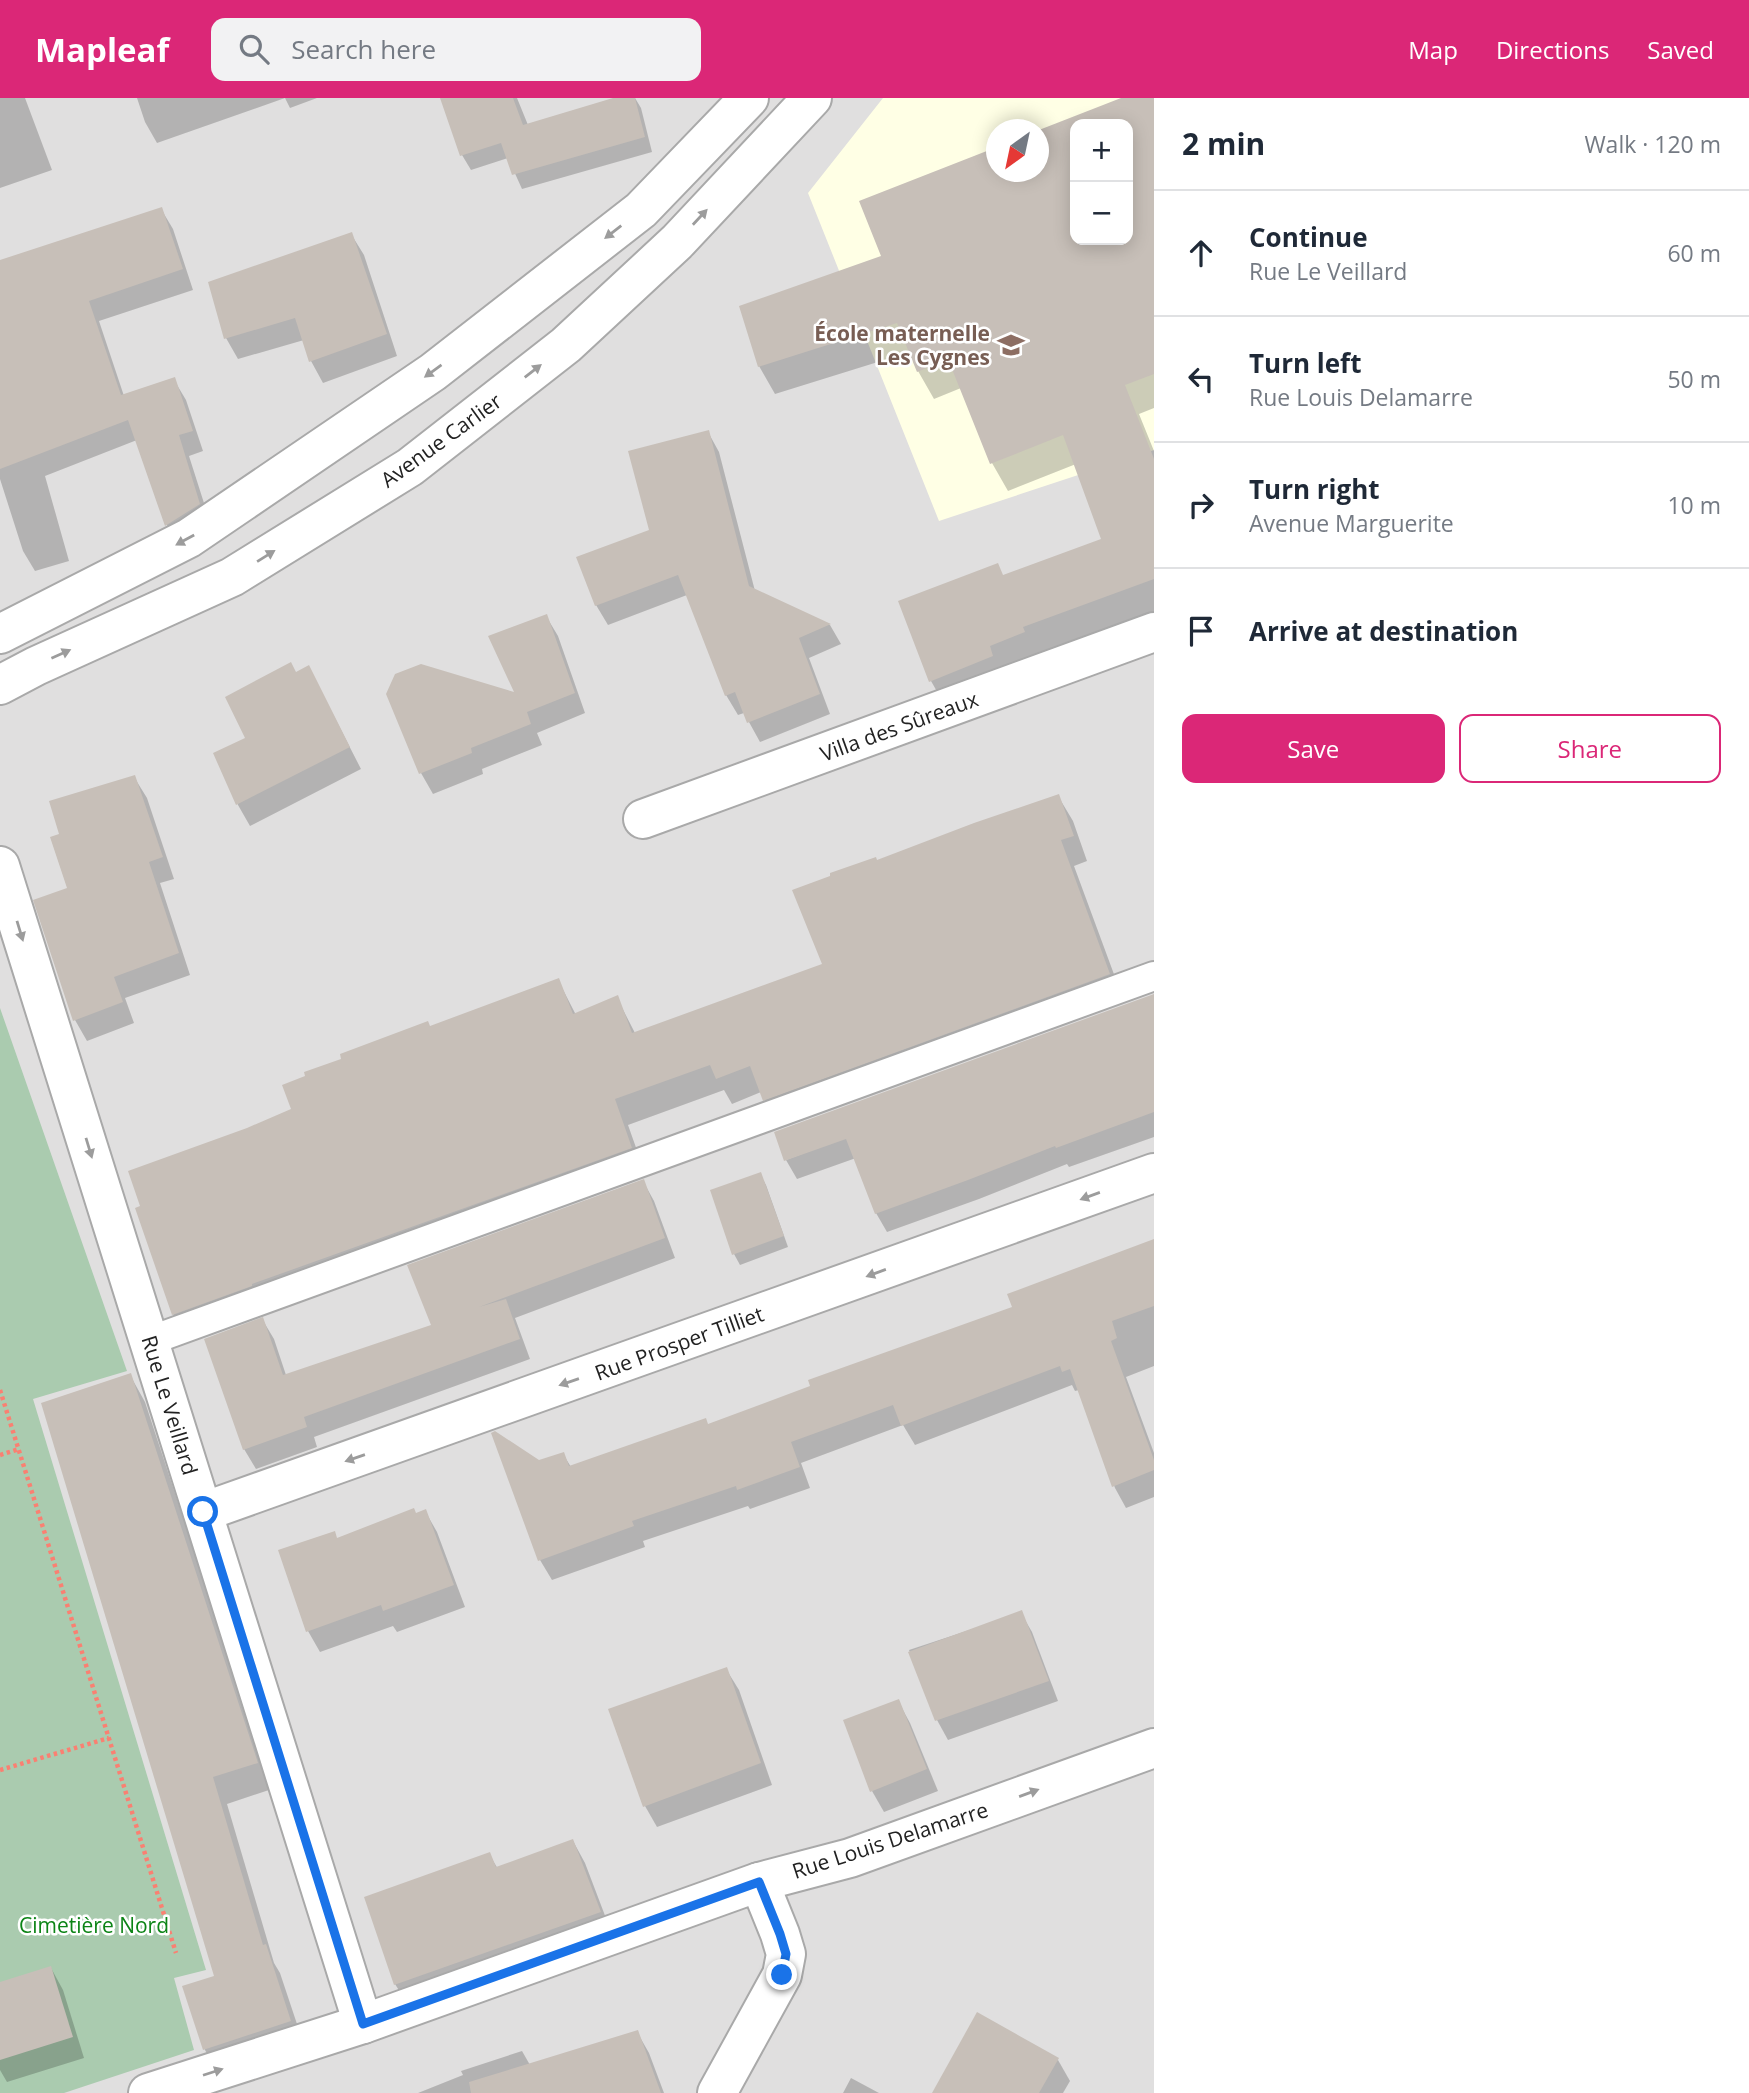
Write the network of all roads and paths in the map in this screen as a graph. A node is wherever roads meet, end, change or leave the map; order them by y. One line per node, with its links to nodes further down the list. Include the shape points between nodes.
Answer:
1 (749, 98): 4 (street, one-way to 4, via 641,210 433,372 189,538)
2 (812, 98): 5 (street, Avenue Carlier, one-way to 2, via 232,577 410,467 566,345 677,242)
3 (1154, 632): 6 (street, Villa des Sûreaux)
4 (0, 634)
5 (0, 685)
6 (643, 819)
7 (0, 866): 10 (street, Rue Le Veillard, one-way to 10)
8 (1154, 976): 10 (lane)
9 (1154, 1172): 14 (street, Rue Prosper Tilliet, one-way to 14)
10 (149, 1341): 14 (street, Rue Le Veillard)
11 (0, 1390): 12 (path)
12 (19, 1449): 13 (path); 15 (path)
13 (0, 1455)
14 (203, 1512): 20 (street, Rue Le Veillard)
15 (108, 1738): 17 (path); 19 (path)
16 (1154, 1748): 18 (street, Rue Louis Delamarre, one-way to 16, via 850,1858)
17 (0, 1770)
18 (759, 1882): 20 (street, Rue Louis Delamarre); 22 (street, via 786,1954 782,1975)
19 (176, 1953)
20 (363, 2024): 21 (street, Rue Louis Delamarre, one-way to 20)
21 (148, 2093)
22 (717, 2093)

